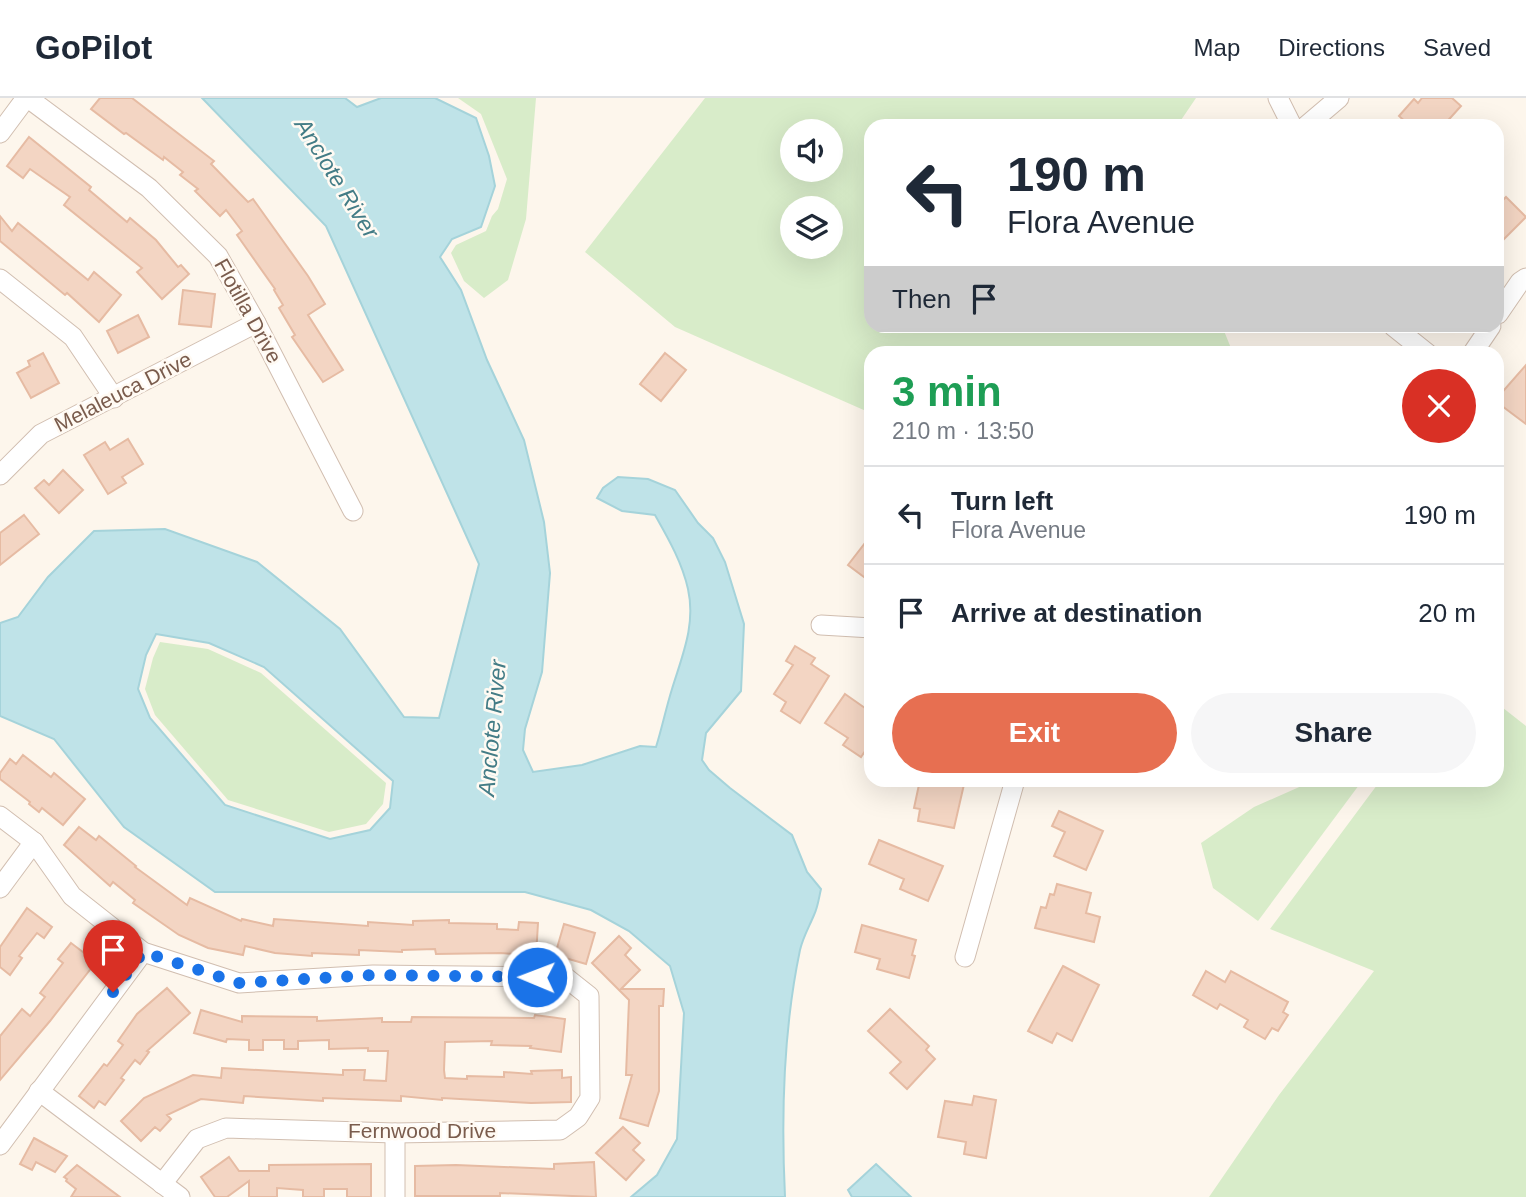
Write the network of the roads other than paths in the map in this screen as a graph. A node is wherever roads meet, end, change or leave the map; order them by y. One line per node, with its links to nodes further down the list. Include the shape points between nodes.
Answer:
1 (27, 98): 6 (street); 10 (street, Flotilla Drive, via 149,188 218,256)
2 (1278, 98): 4 (street)
3 (1339, 98): 5 (street)
4 (1288, 119)
5 (1314, 119)
6 (0, 133)
7 (1526, 278): 9 (street)
8 (0, 279): 13 (street, via 72,337)
9 (1504, 305)
10 (256, 323): 13 (street, Melaleuca Drive); 15 (street, Flotilla Drive)
11 (1402, 333): 12 (street)
12 (1418, 346)
13 (114, 398): 14 (street, Melaleuca Drive, via 41,434)
14 (0, 475)
15 (353, 511)
16 (821, 625): 17 (street)
17 (864, 628)
18 (1013, 787): 23 (street)
19 (0, 816): 20 (street)
20 (34, 842): 21 (street); 22 (street, via 72,896)
21 (0, 888)
22 (143, 952): 24 (street); 25 (street, Fernwood Drive, via 239,983 373,975 565,977 589,996 590,1098 578,1116 560,1130)
23 (965, 957)
24 (39, 1091): 26 (street); 27 (street)
25 (395, 1133): 27 (street, Fernwood Drive, via 226,1128 197,1139); 29 (street)
26 (0, 1145)
27 (162, 1184): 28 (street)
28 (180, 1197)
29 (395, 1197)

